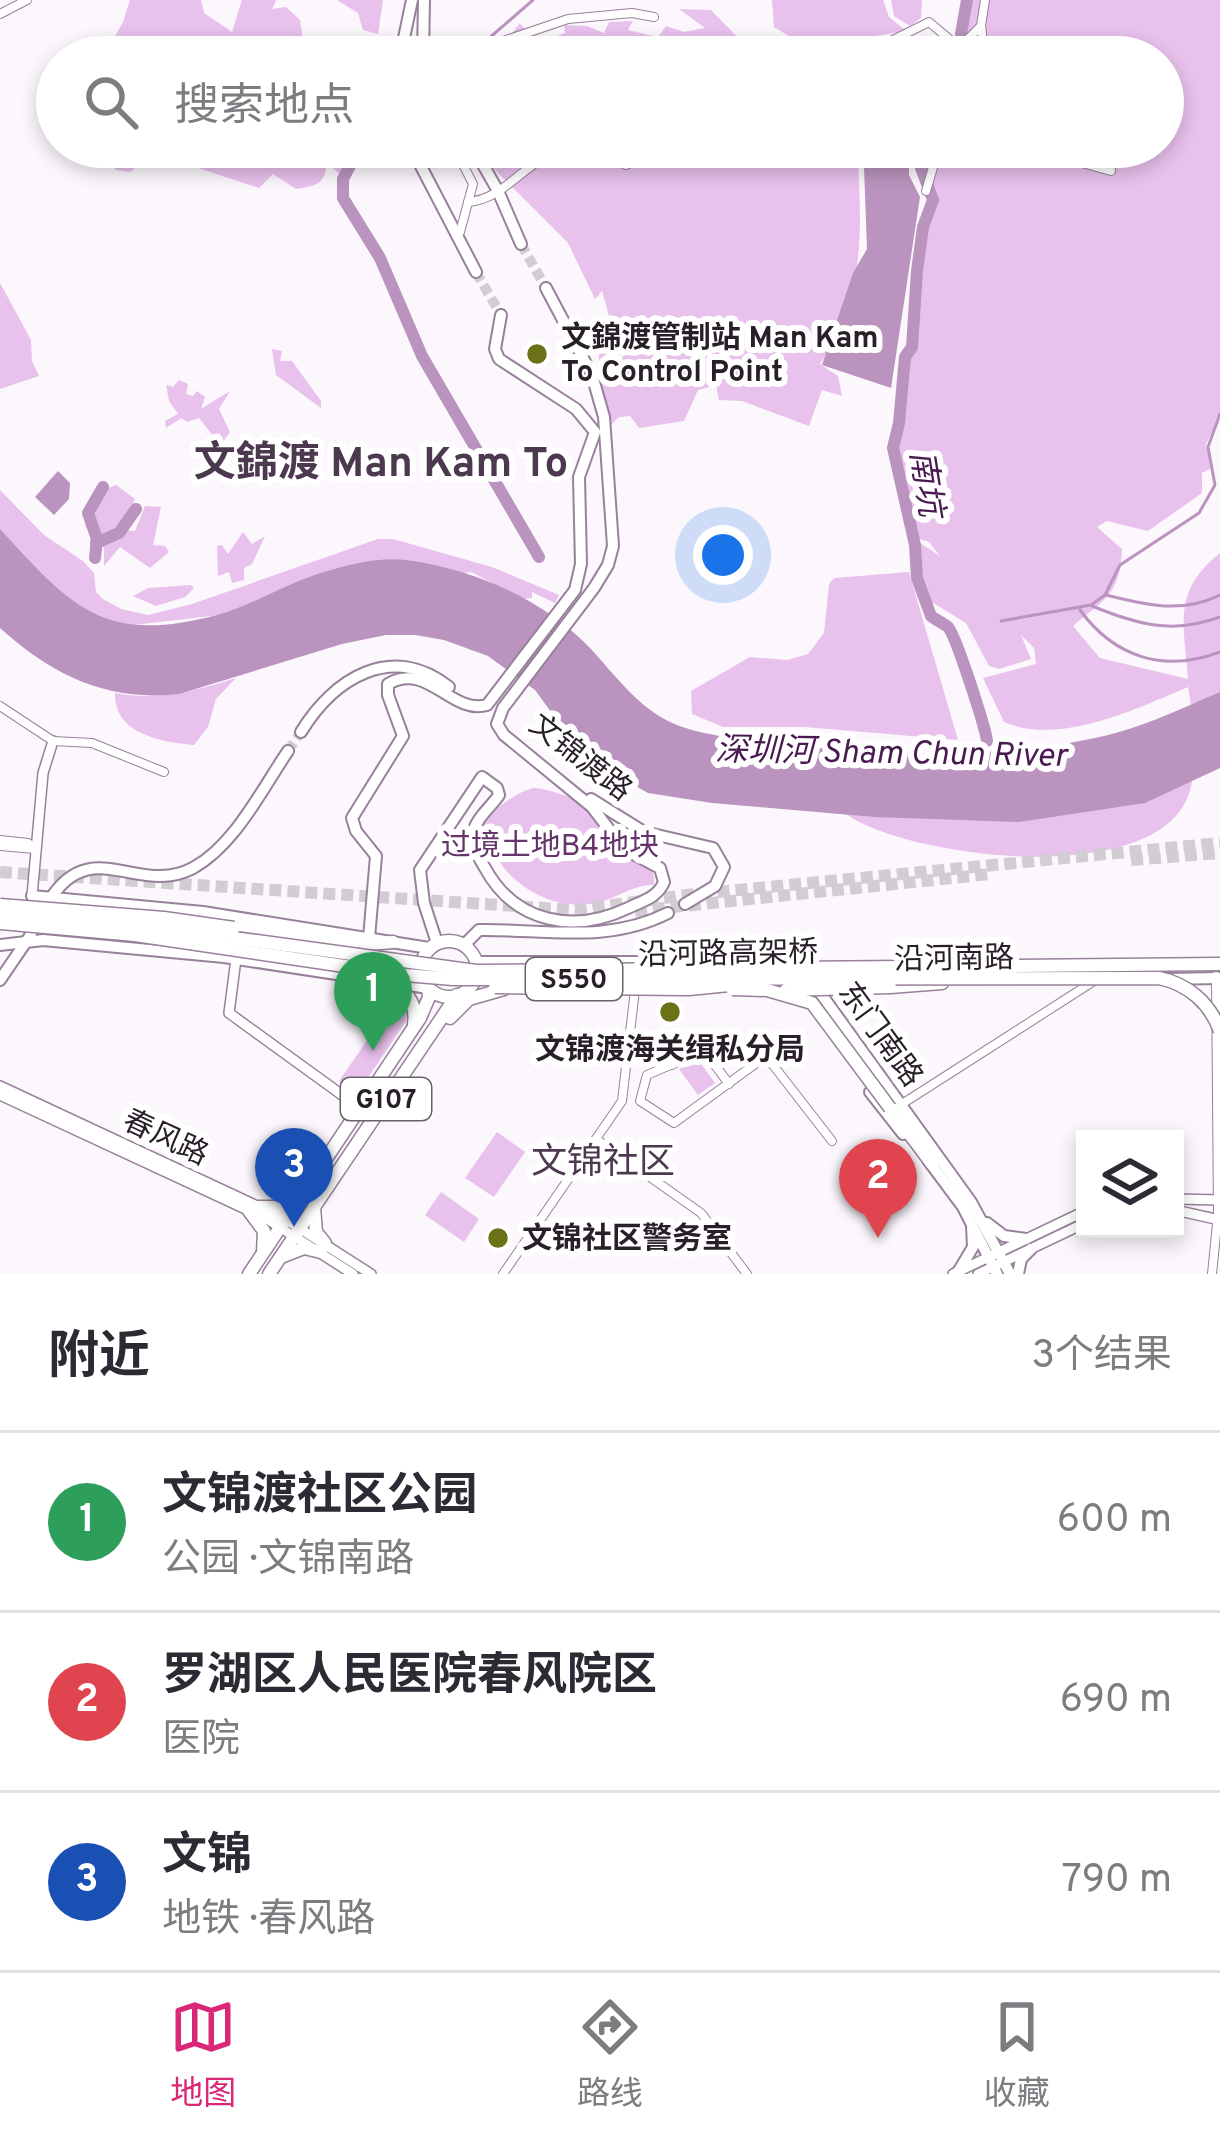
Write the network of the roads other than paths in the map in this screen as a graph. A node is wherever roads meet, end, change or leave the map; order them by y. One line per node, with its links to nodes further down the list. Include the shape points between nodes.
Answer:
1 (27, 0): 5 (street)
2 (412, 0): 8 (main road)
3 (424, 0): 9 (main road)
4 (985, 0): 7 (street)
5 (0, 14)
6 (654, 17): 10 (street, via 568,19)
7 (981, 26): 13 (street); 14 (street)
8 (404, 36)
9 (423, 36)
10 (518, 36)
11 (901, 36): 12 (street, via 929,22)
12 (946, 36)
13 (970, 36)
14 (982, 36)
15 (422, 168): 25 (main road)
16 (465, 168): 22 (street, via 473,184)
17 (484, 168): 20 (main road)
18 (524, 168): 20 (street)
19 (933, 168): 21 (street)
20 (498, 191): 22 (street); 24 (main road)
21 (926, 191)
22 (468, 202): 23 (street)
23 (460, 232)
24 (521, 244)
25 (476, 272)
26 (546, 288): 28 (main road, via 592,375 607,434 611,555)
27 (500, 315): 28 (main road, via 499,359 576,409 595,432 578,477 580,577)
28 (571, 609): 29 (main road)
29 (508, 691): 31 (main road, 文锦渡路, via 474,702 423,668 365,673 338,685); 39 (main road, 文锦渡路, via 508,730 598,805 644,832 718,852 718,882); 43 (main road, 文锦渡路, via 478,708 422,680 388,684 404,736 352,818 376,856); 47 (main road, 文锦渡路, via 497,718 501,732 592,807 624,849 660,868 663,886 592,921 526,912 496,885 474,843 477,824 499,795 482,777 420,870)
30 (0, 706): 32 (street)
31 (301, 732)
32 (52, 741): 34 (street, via 92,743); 36 (street)
33 (288, 752): 38 (main road, via 239,824 196,866 172,875 79,870)
34 (164, 772)
35 (0, 843): 36 (street)
36 (37, 849): 37 (street)
37 (32, 896): 38 (main road); 44 (main road)
38 (51, 898): 43 (main road); 44 (main road, via 43,931)
39 (685, 904)
40 (0, 909): 45 (highway, bridge, via 164,918 357,945); 54 (highway, 沿河路高架桥 / S550, bridge, via 476,971)
41 (668, 913): 48 (main road, via 601,933 482,930)
42 (0, 923): 55 (highway, 沿河路高架桥 / S550, bridge)
43 (369, 938): 45 (main road)
44 (23, 941): 46 (main road); 49 (main road); 53 (main road); 56 (main road)
45 (393, 942): 47 (main road)
46 (0, 945)
47 (433, 945): 48 (highway); 64 (highway, G107, via 420,970)
48 (464, 945): 50 (highway)
49 (236, 958): 60 (main road); 76 (street, via 229,1013)
50 (476, 962): 51 (main road, 沿河南路); 61 (highway)
51 (637, 962): 52 (main road, 沿河南路); 62 (street)
52 (794, 962): 54 (main road, 沿河南路); 57 (main road, 东门南路); 63 (main road, 东门南路)
53 (0, 967)
54 (1218, 969): 58 (main road, 沿河南路); 83 (street)
55 (405, 975): 57 (highway, 沿河路高架桥 / S550, bridge); 65 (highway, bridge)
56 (0, 980)
57 (817, 980): 59 (main road, 沿河南路); 63 (main road, 沿河南路); 66 (highway, bridge); 70 (highway, 沿河路高架桥 / S550, bridge, via 1159,978 1198,997); 75 (main road, 东门南路)
58 (1095, 980): 59 (main road, 沿河南路); 75 (street)
59 (977, 981): 67 (highway, bridge)
60 (387, 982): 64 (main road); 69 (highway, via 413,1003)
61 (472, 984): 62 (main road, 沿河南路); 68 (highway, G107)
62 (635, 984): 63 (main road, 沿河南路); 71 (street)
63 (796, 984): 79 (main road, 东门南路, via 891,1120)
64 (428, 988): 68 (highway); 69 (highway, G107)
65 (517, 988): 66 (highway, bridge); 80 (highway, via 461,1005)
66 (689, 988): 67 (highway, bridge)
67 (767, 990): 75 (highway, bridge, via 812,1003)
68 (457, 995): 80 (highway, G107)
69 (411, 1031): 76 (highway, G107)
70 (1220, 1031)
71 (630, 1053): 72 (street); 77 (street, via 622,1101)
72 (673, 1066): 73 (street, via 700,1045); 73 (street, via 647,1075 640,1101 674,1124)
73 (729, 1084): 78 (street, via 766,1056)
74 (0, 1090): 85 (street, 春风路)
75 (896, 1106): 79 (highway); 88 (main road, 东门南路)
76 (360, 1108): 81 (highway, G107)
77 (596, 1139): 104 (street); 105 (street, via 700,1213)
78 (832, 1141)
79 (932, 1164): 88 (main road, 东门南路)
80 (325, 1189): 84 (highway, G107)
81 (305, 1190): 85 (highway, via 281,1207); 90 (highway, G107)
82 (1184, 1199): 83 (street)
83 (1219, 1200): 89 (street)
84 (316, 1203): 92 (highway, G107); 94 (highway)
85 (254, 1209): 90 (street, 春风路); 95 (highway, via 264,1232)
86 (1184, 1212): 89 (street)
87 (1076, 1216): 93 (street)
88 (976, 1220): 93 (main road); 97 (main road, 东门南路); 99 (main road, via 973,1247)
89 (1219, 1220): 98 (street)
90 (283, 1222): 92 (street, 春风路); 95 (highway, G107)
91 (1076, 1226): 93 (street)
92 (298, 1231): 94 (street, 春风路); 96 (highway, G107)
93 (1029, 1244): 97 (street); 97 (main road, via 1021,1259)
94 (323, 1248): 96 (highway); 102 (street, 春风路); 103 (street, 春风路)
95 (261, 1256): 100 (highway, G107)
96 (280, 1258): 101 (highway, G107)
97 (1002, 1265): 99 (street); 106 (street)
98 (1215, 1270)
99 (955, 1273)
100 (249, 1274)
101 (269, 1274)
102 (353, 1274)
103 (371, 1274)
104 (503, 1274)
105 (747, 1274)
106 (978, 1274)

